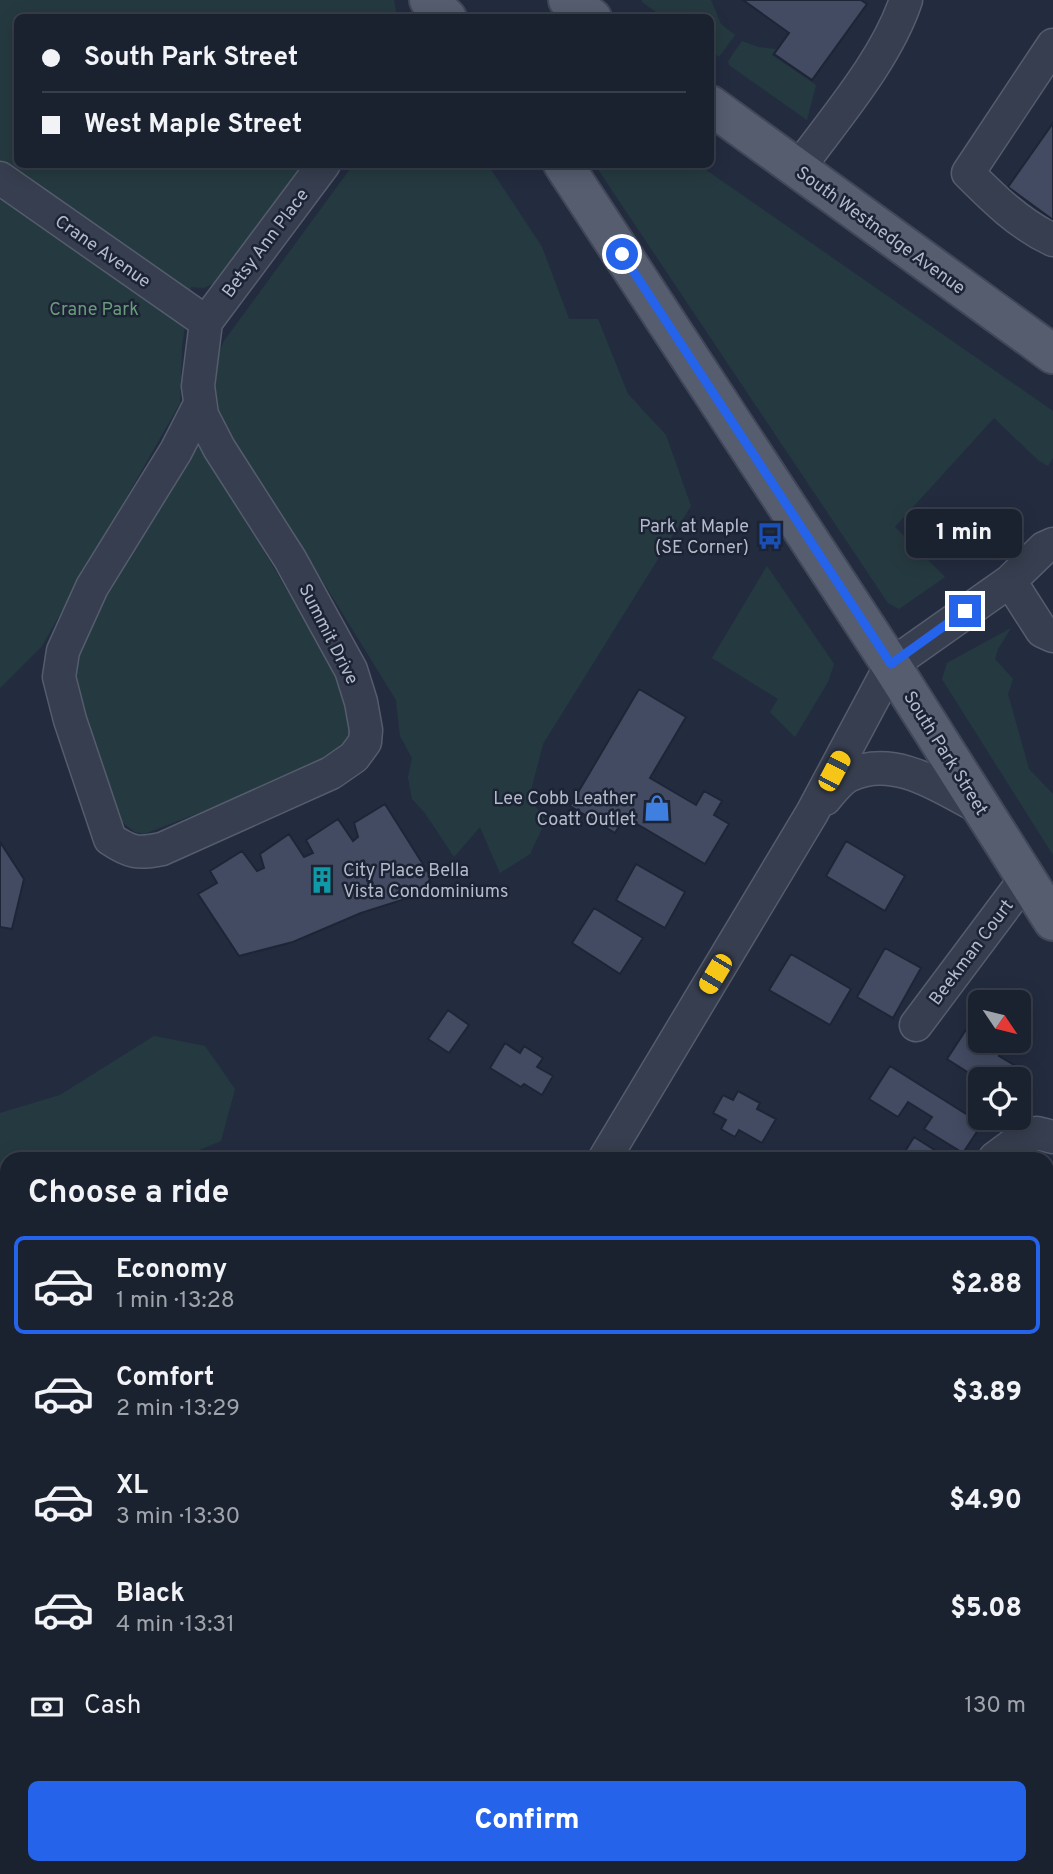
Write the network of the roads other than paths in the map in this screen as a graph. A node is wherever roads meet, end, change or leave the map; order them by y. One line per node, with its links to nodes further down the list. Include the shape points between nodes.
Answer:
1 (568, 0): 3 (main road)
2 (906, 0): 8 (street, via 900,20 866,74)
3 (587, 14)
4 (1053, 45): 10 (street, via 968,173 999,205)
5 (714, 108): 8 (main road, South Westnedge Avenue)
6 (321, 168): 11 (street, Betsy Ann Place)
7 (566, 168): 17 (main road, South Park Street)
8 (798, 169): 12 (main road, South Westnedge Avenue)
9 (0, 178): 11 (street, Crane Avenue)
10 (1053, 240)
11 (206, 323): 13 (street, Summit Drive)
12 (1053, 354)
13 (200, 404): 13 (street, Summit Drive, via 219,448 290,559 351,670 361,702 365,742 354,757 331,773 162,849 140,854 110,839 59,677 63,651 92,587)
14 (1050, 541): 15 (street)
15 (1010, 581): 16 (street, via 1042,631); 17 (street)
16 (1053, 636)
17 (891, 664): 18 (main road, South Park Street); 19 (street)
18 (980, 807): 19 (street, via 916,774 866,770 845,777); 20 (main road, South Park Street)
19 (812, 813): 24 (street)
20 (1027, 878): 21 (main road, South Park Street); 22 (street, Beekman Court)
21 (1053, 921)
22 (916, 1025)
23 (1053, 1137): 25 (street, via 1037,1133)
24 (609, 1152)
25 (1003, 1152)

